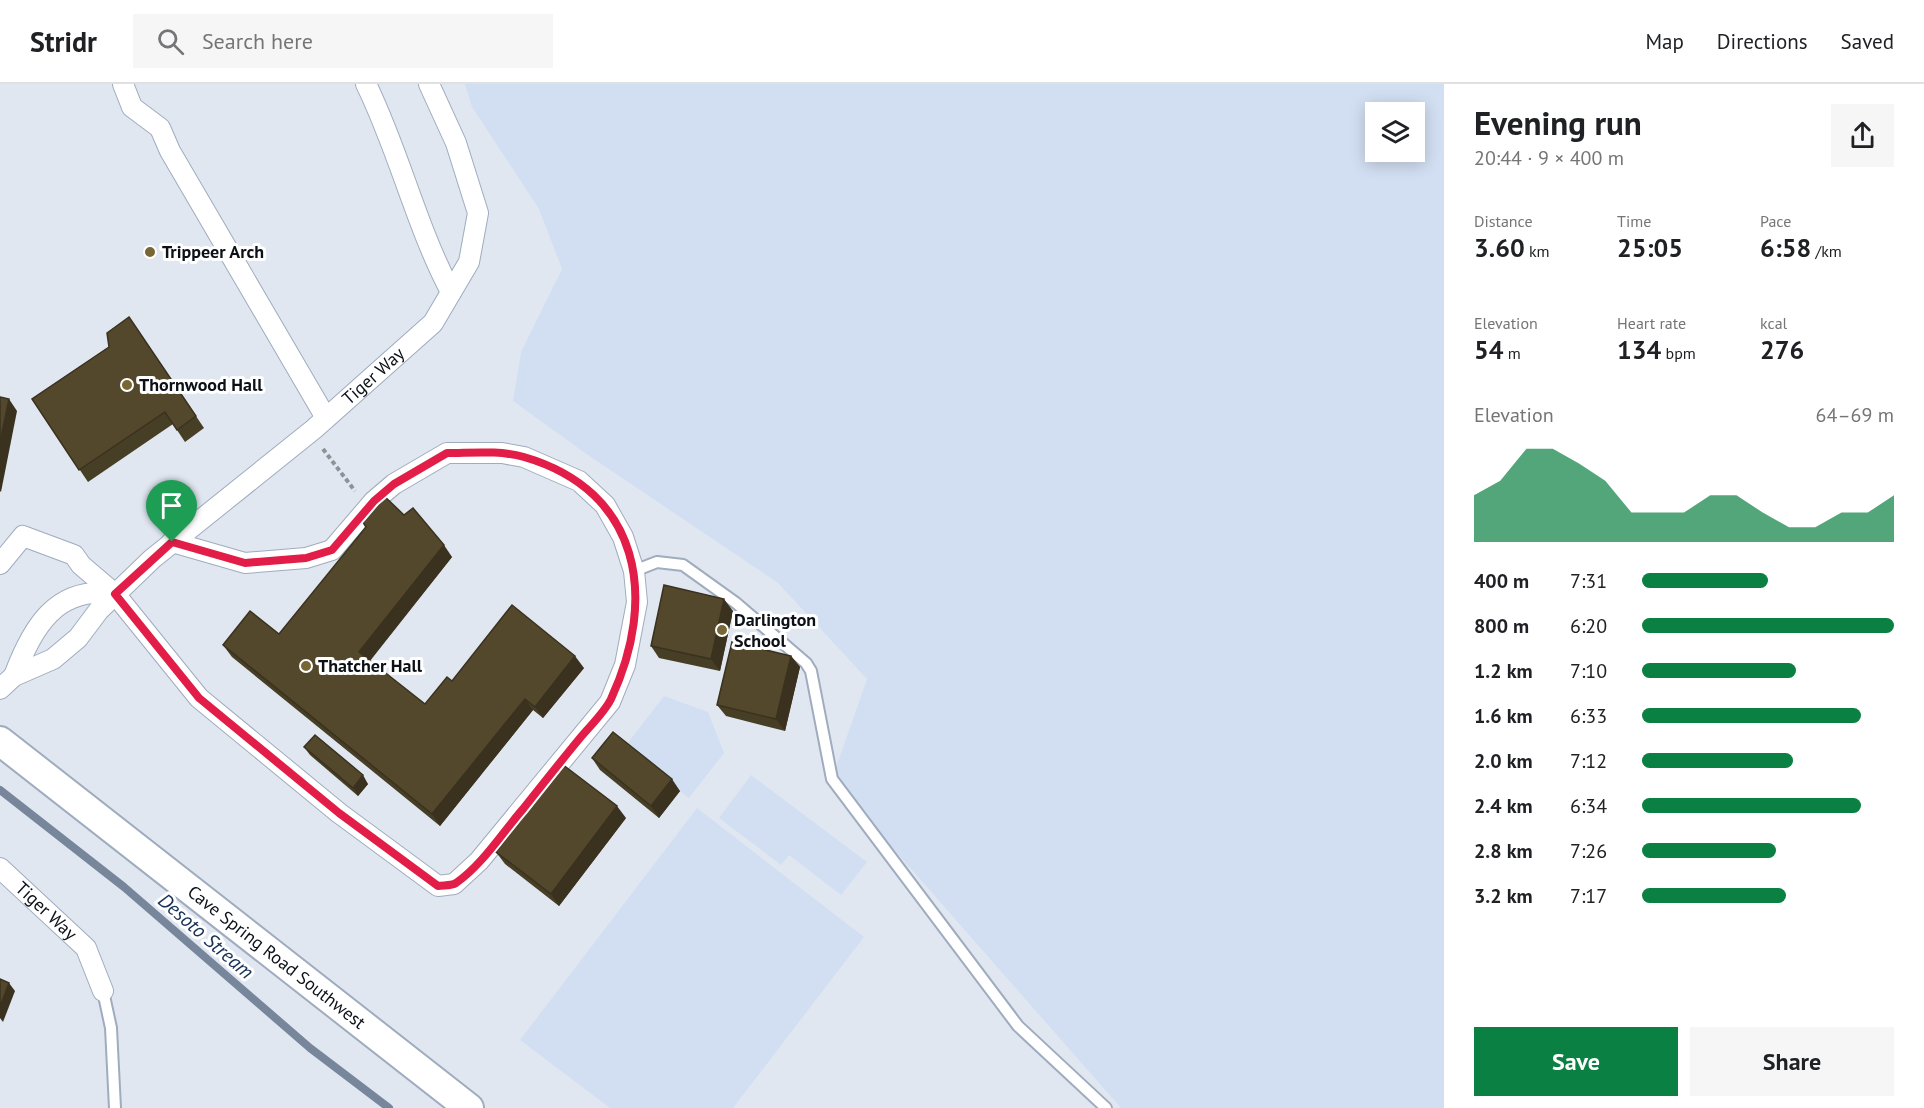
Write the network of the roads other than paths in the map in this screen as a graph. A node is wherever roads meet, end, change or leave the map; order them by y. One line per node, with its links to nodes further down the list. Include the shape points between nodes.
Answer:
1 (123, 84): 5 (street, via 132,107 160,128)
2 (366, 84): 4 (street, via 389,131 433,258)
3 (429, 84): 4 (street, Tiger Way, via 456,143 478,213 469,262)
4 (451, 292): 5 (street, Tiger Way, via 433,323)
5 (327, 418): 6 (street, Tiger Way)
6 (172, 542): 8 (street, via 245,563 306,558 332,550 394,484 447,453 502,453 524,457 579,481 605,505 623,537); 9 (street, Tiger Way)
7 (0, 564): 9 (street, via 23,536 74,555)
8 (634, 571): 9 (street, via 637,602 625,665 610,702 479,861 454,884 438,886 339,813 199,698); 16 (lane, via 657,562 683,565 736,603 806,663 811,671 832,779 1018,1026)
9 (115, 594): 10 (street, Tiger Way, via 78,639 53,659); 10 (street, Tiger Way, via 96,591 72,597 48,615 32,632)
10 (7, 683)
11 (0, 741): 15 (street, Cave Spring Road Southwest)
12 (0, 868): 13 (street, Tiger Way, via 86,948)
13 (103, 991): 14 (lane, via 111,1028)
14 (115, 1108)
15 (469, 1108)
16 (1106, 1108)

